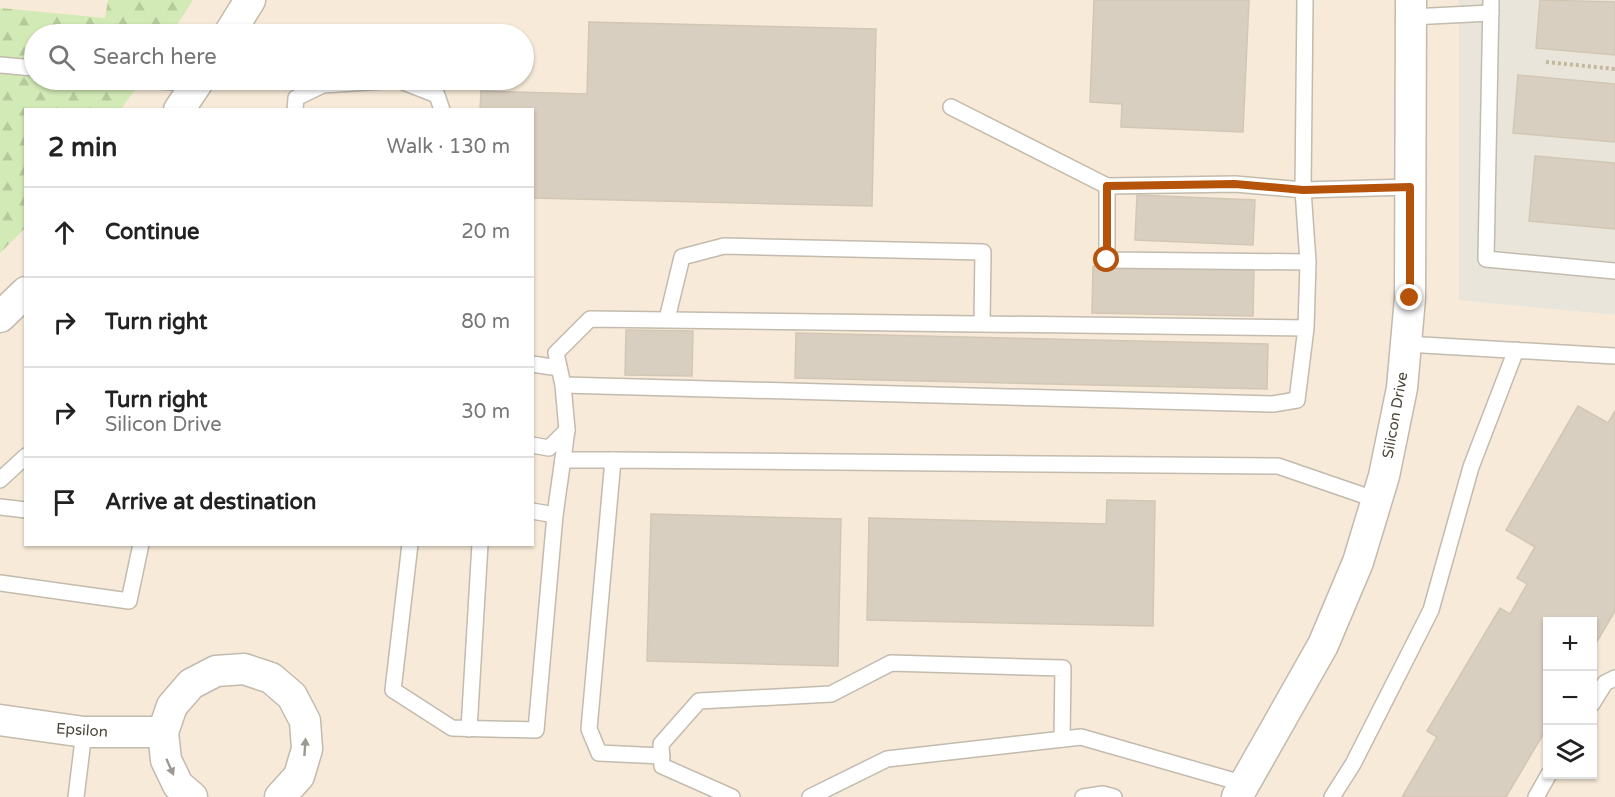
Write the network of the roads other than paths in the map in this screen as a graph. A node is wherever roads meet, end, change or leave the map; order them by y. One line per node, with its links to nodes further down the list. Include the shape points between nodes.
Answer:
1 (250, 0): 5 (street)
2 (1305, 0): 17 (lane)
3 (1491, 7): 4 (lane); 19 (lane, via 1486,259)
4 (1411, 8): 16 (street, Silicon Drive)
5 (235, 24)
6 (0, 65): 7 (lane)
7 (24, 67)
8 (192, 90): 12 (street)
9 (313, 90): 13 (lane, via 296,98)
10 (424, 90): 14 (lane, via 437,95)
11 (951, 106): 15 (lane)
12 (180, 108)
13 (295, 108)
14 (441, 108)
15 (1107, 186): 17 (lane, via 1235,184); 18 (lane, via 1107,260)
16 (1410, 187): 17 (lane); 25 (street, Silicon Drive)
17 (1303, 190): 18 (lane)
18 (1308, 262): 24 (lane)
19 (1615, 271)
20 (24, 294): 21 (street)
21 (0, 317)
22 (667, 319): 23 (lane); 23 (lane, via 681,257 724,246 983,252); 29 (lane, via 590,319 556,353)
23 (982, 323): 24 (lane)
24 (1306, 328): 30 (lane, via 1297,400 1273,404)
25 (1406, 344): 26 (lane); 37 (street, Silicon Drive, via 1402,388)
26 (1516, 350): 27 (lane); 63 (lane, via 1471,467 1431,610 1353,764)
27 (1615, 356)
28 (534, 364): 29 (lane)
29 (559, 368): 30 (lane)
30 (563, 385): 31 (lane)
31 (567, 430): 32 (lane, via 549,448); 34 (lane)
32 (534, 445)
33 (24, 458): 36 (lane)
34 (563, 460): 35 (lane); 41 (lane)
35 (613, 460): 37 (lane, via 1278,466); 53 (lane, via 589,729 599,753)
36 (0, 480)
37 (1377, 500): 55 (street, Silicon Drive, via 1358,562 1323,645)
38 (0, 507): 39 (lane)
39 (24, 510)
40 (534, 511): 41 (lane)
41 (555, 515): 49 (lane, via 537,730)
42 (141, 546): 45 (lane, via 129,601)
43 (410, 546): 49 (lane, via 393,690 452,728)
44 (480, 546): 49 (lane)
45 (0, 583)
46 (1615, 678): 47 (lane, via 1605,683)
47 (1597, 697)
48 (0, 720): 50 (street, Epsilon)
49 (469, 729)
50 (84, 732): 51 (street, Epsilon); 56 (lane)
51 (164, 732): 57 (street, one-way to 57, via 166,760 178,785); 58 (street, one-way to 51, via 299,776 307,749 305,721 292,696 271,678 244,669 216,671 191,684 172,706)
52 (1062, 739): 53 (lane, via 1063,668 891,663 831,694 699,701 662,744); 55 (lane, via 1081,737); 60 (lane, via 887,759)
53 (662, 756): 59 (lane, via 662,766)
54 (1547, 779): 64 (lane)
55 (1241, 790)
56 (76, 797)
57 (192, 797)
58 (280, 797)
59 (732, 797)
60 (810, 797)
61 (1083, 797): 62 (lane)
62 (1114, 797)
63 (1332, 797)
64 (1536, 797)

